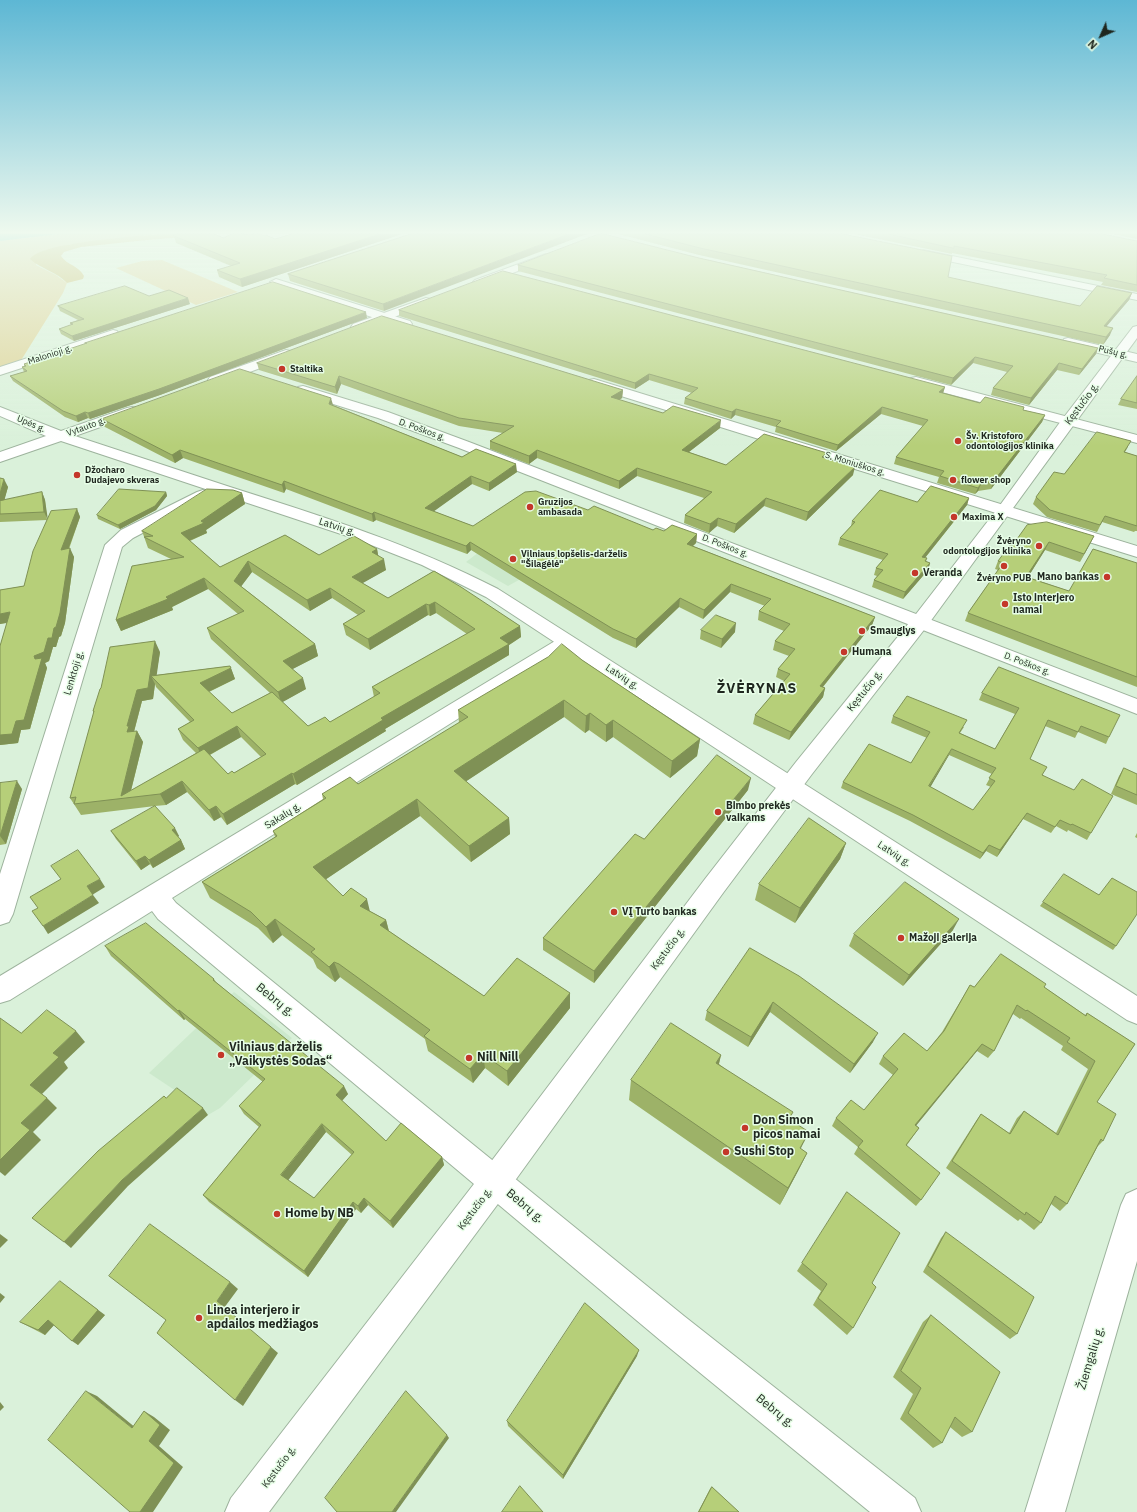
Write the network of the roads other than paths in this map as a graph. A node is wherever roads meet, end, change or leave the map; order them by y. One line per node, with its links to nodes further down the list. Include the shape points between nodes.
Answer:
1 (345, 305): 3 (street)
2 (416, 305): 3 (street)
3 (383, 317): 4 (street); 5 (street)
4 (417, 328)
5 (349, 330)
6 (1137, 330): 10 (street, Kęstučio g.)
7 (122, 331): 13 (street, Malonioji g.)
8 (1060, 340): 10 (street, Pušų g.)
9 (296, 350): 12 (street)
10 (1119, 354): 11 (street, Pušų g.); 21 (street, Kęstučio g.)
11 (1137, 358)
12 (241, 370): 15 (street); 17 (street)
13 (0, 371)
14 (902, 377): 21 (street)
15 (263, 378)
16 (578, 378): 26 (street, S. Moniuškos g.)
17 (207, 383)
18 (286, 385): 28 (street, D. Poškos g., via 464,445)
19 (142, 408): 22 (street, Vytauto g.)
20 (0, 411): 22 (street, Upės g.)
21 (1069, 421): 23 (street); 26 (street, Kęstučio g.)
22 (62, 436): 24 (street, Vytauto g.); 25 (street, Latvių g.)
23 (1137, 439)
24 (0, 457)
25 (216, 488): 29 (street, Latvių g., via 354,532 418,557 473,582); 33 (street, Lenktoji g., via 127,534 114,545)
26 (1004, 511): 27 (street, S. Moniuškos g.); 28 (street, Kęstučio g.)
27 (1137, 552)
28 (920, 622): 30 (street, D. Poškos g.); 31 (street, Kęstučio g.)
29 (567, 642): 31 (street, Latvių g.); 32 (street, Sakalų g.)
30 (1137, 707)
31 (790, 786): 35 (street, Latvių g.); 36 (street, Kęstučio g.)
32 (154, 895): 34 (street, Sakalų g.); 36 (street, Bebrų g., via 167,911)
33 (0, 914)
34 (0, 991)
35 (1137, 1011)
36 (495, 1182): 38 (street, Kęstučio g.); 39 (street, Bebrų g.)
37 (1137, 1205): 40 (street, Žiemgalių g.)
38 (245, 1512)
39 (901, 1512)
40 (1045, 1512)

